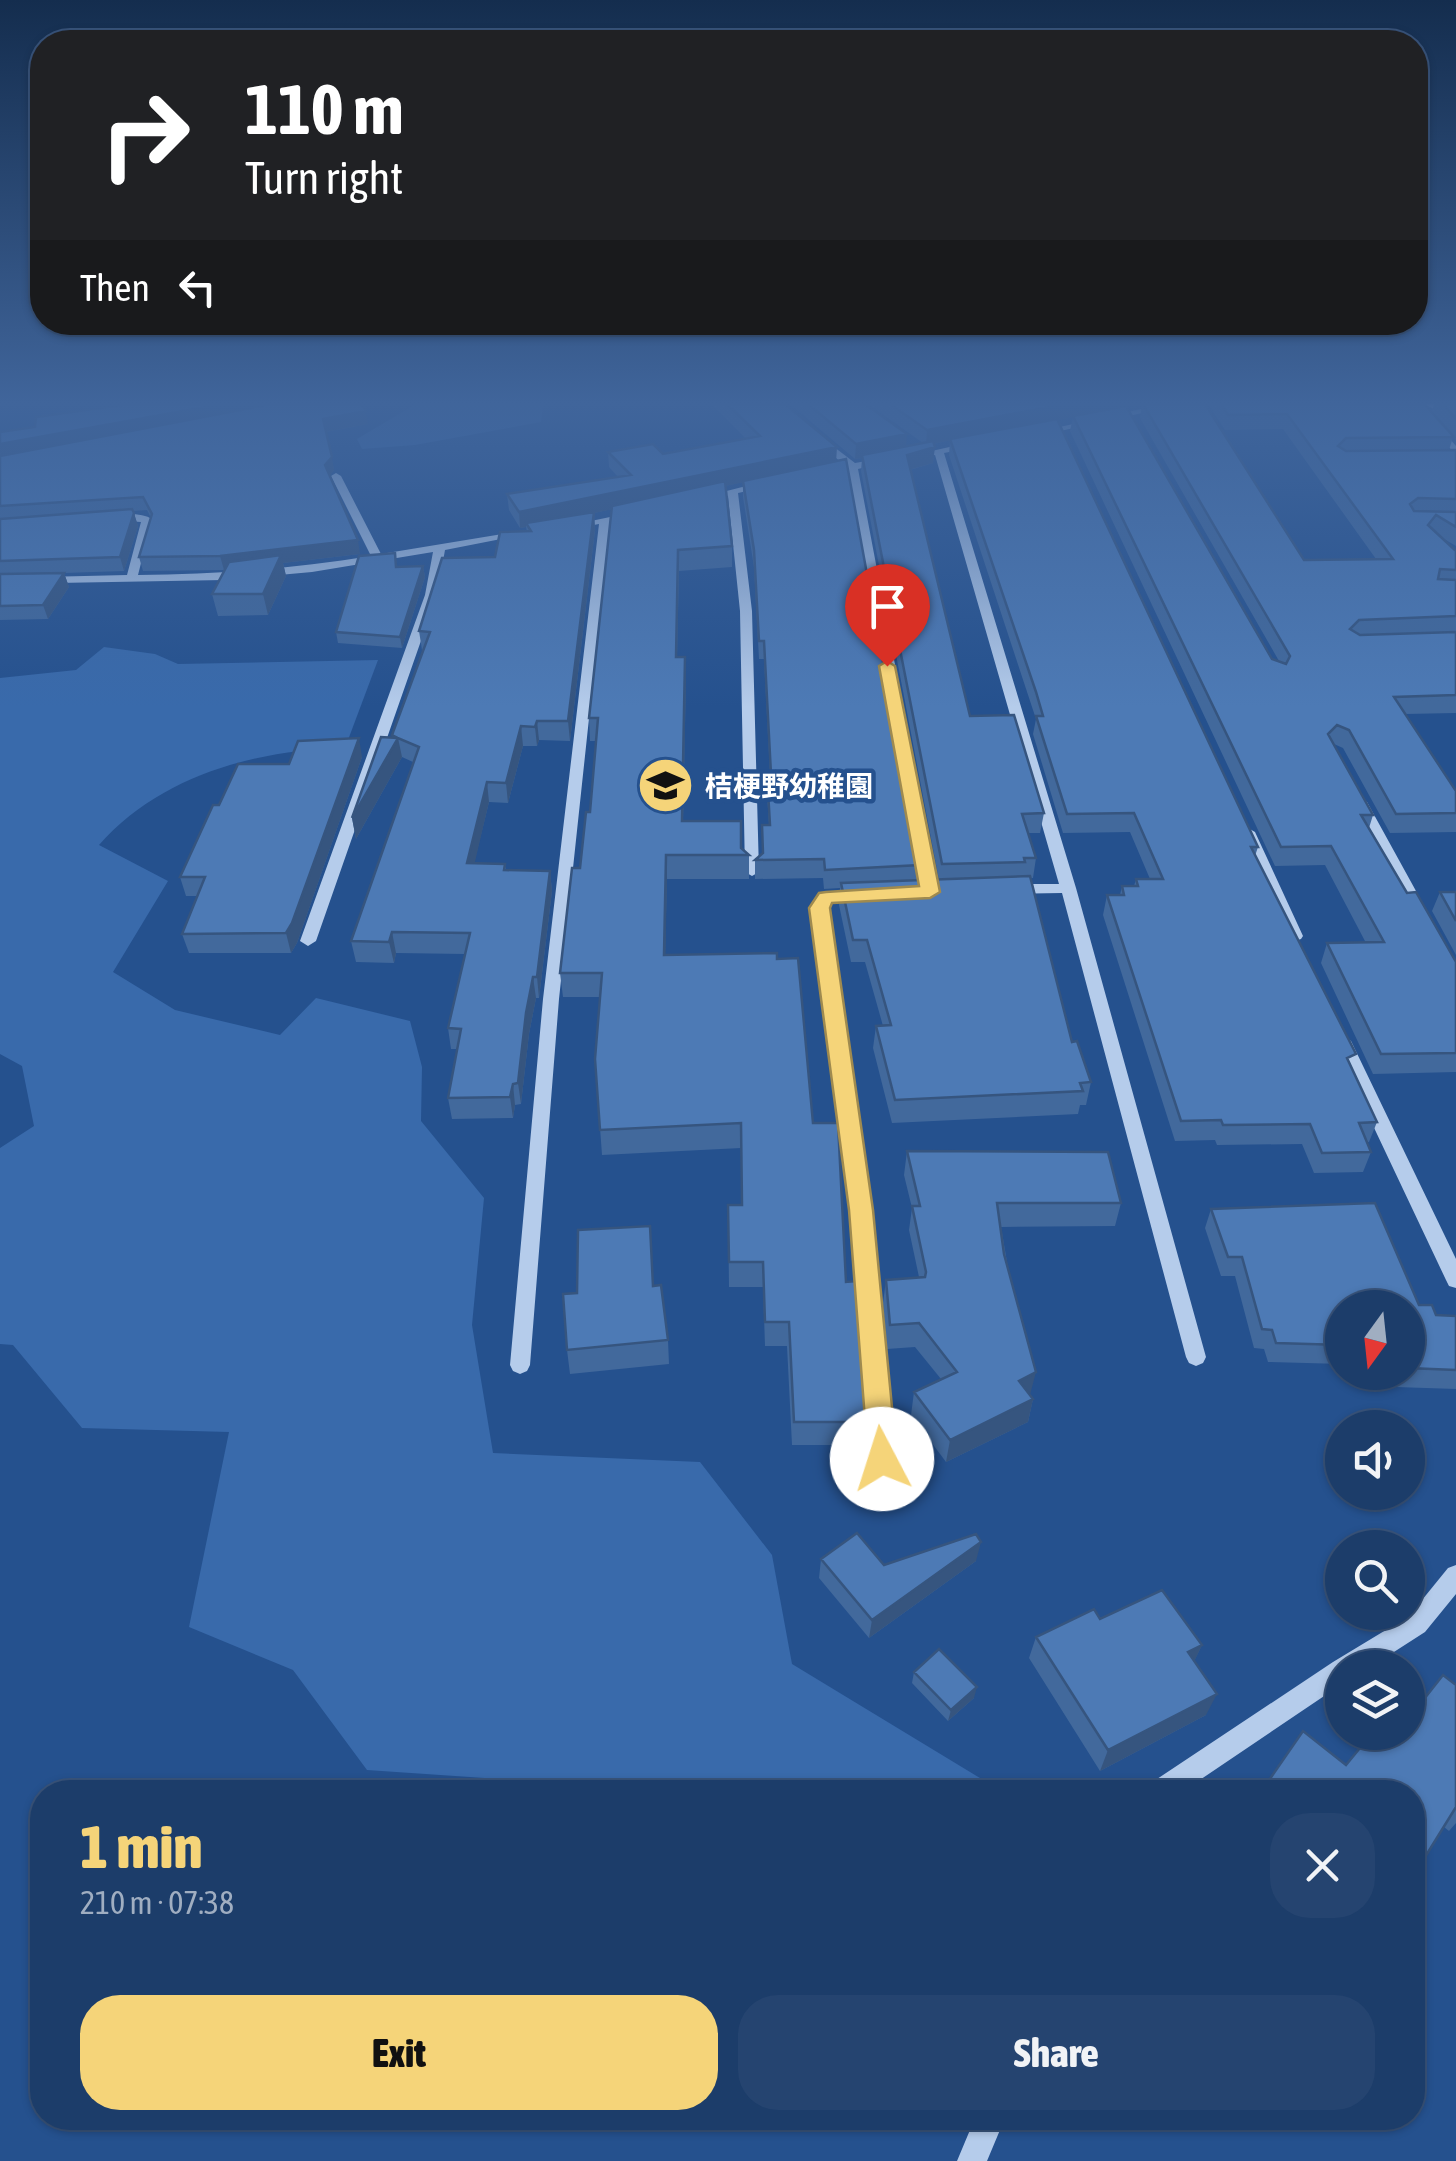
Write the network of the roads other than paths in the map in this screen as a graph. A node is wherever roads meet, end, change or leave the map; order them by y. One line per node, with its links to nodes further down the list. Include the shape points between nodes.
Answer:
1 (351, 505): 11 (street)
2 (735, 505): 16 (street, via 746,611)
3 (858, 505): 19 (street, via 922,892)
4 (948, 505): 17 (street)
5 (642, 513): 7 (street)
6 (106, 518): 12 (street, via 147,519)
7 (605, 522): 8 (street); 27 (street, via 549,1018)
8 (550, 530)
9 (532, 532): 10 (street)
10 (440, 548): 11 (street); 22 (street, via 431,595)
11 (378, 559): 12 (street)
12 (131, 580): 13 (street)
13 (0, 581)
14 (1350, 783): 21 (street)
15 (1238, 809): 23 (street)
16 (752, 872)
17 (1068, 888): 18 (street); 26 (street)
18 (990, 890)
19 (950, 891)
20 (880, 894): 28 (street, via 826,898 820,908 861,1210)
21 (1429, 929)
22 (308, 942)
23 (1300, 948)
24 (1331, 1018): 25 (street)
25 (1456, 1280)
26 (1196, 1357)
27 (520, 1365)
28 (882, 1459)
29 (1456, 1576): 30 (street, via 1418,1624)
30 (1375, 1650)
31 (1325, 1682): 32 (street)
32 (1178, 1780)
33 (985, 2130): 34 (street)
34 (972, 2161)

